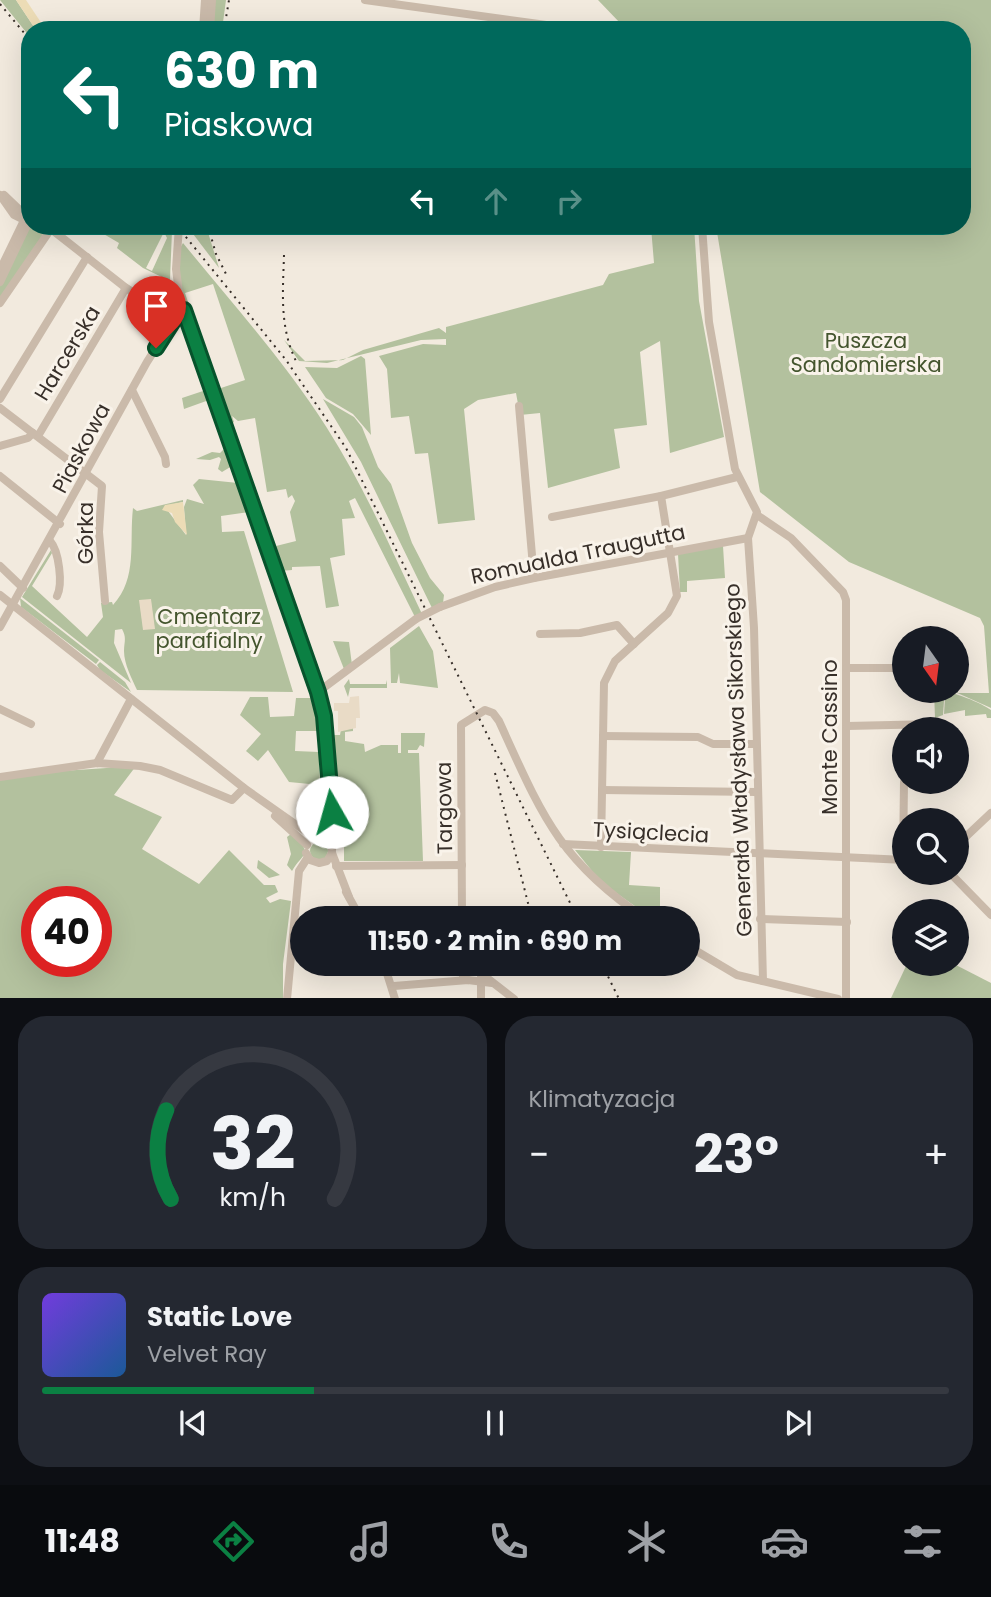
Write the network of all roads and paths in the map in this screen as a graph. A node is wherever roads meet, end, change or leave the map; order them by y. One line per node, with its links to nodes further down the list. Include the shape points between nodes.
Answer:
1 (205, 0): 4 (street)
2 (212, 0): 5 (street)
3 (365, 0): 6 (street)
4 (204, 21)
5 (211, 21)
6 (518, 21)
7 (3, 199): 8 (street)
8 (21, 212)
9 (21, 229): 16 (street)
10 (21, 231): 17 (street)
11 (47, 235): 19 (street)
12 (61, 235): 15 (street)
13 (179, 235): 20 (street, via 176,269)
14 (703, 235): 31 (street, via 709,322)
15 (87, 257): 18 (street); 23 (street)
16 (0, 270)
17 (0, 282)
18 (126, 288): 21 (street); 26 (street, Harcerska)
19 (0, 303)
20 (184, 310): 21 (street, Piaskowa); 52 (street)
21 (175, 318): 22 (street, Piaskowa)
22 (132, 390): 28 (street); 29 (street, Piaskowa)
23 (0, 399)
24 (519, 406): 40 (street)
25 (0, 408): 26 (street)
26 (35, 435): 27 (street); 29 (street)
27 (0, 446)
28 (166, 464)
29 (87, 474): 35 (street, Piaskowa); 44 (street, Górka, via 103,488 99,532)
30 (0, 476): 35 (street)
31 (737, 477): 32 (street); 33 (street, via 755,503)
32 (661, 496): 34 (street); 38 (street)
33 (757, 515): 36 (street); 51 (street, Monte Cassino, via 791,538 845,595)
34 (552, 517)
35 (60, 524): 37 (street, Piaskowa)
36 (748, 538): 38 (street, Romualda Traugutta); 59 (street, Generała Władysława Sikorskiego)
37 (50, 541): 41 (street, Piaskowa); 43 (street, Górka, via 56,551)
38 (672, 551): 40 (street, Romualda Traugutta); 49 (street, via 678,588 674,605)
39 (0, 566): 41 (street)
40 (534, 578): 52 (street, Romualda Traugutta, bridge, via 495,587 416,619)
41 (23, 588): 45 (street, Piaskowa)
42 (0, 595): 45 (street)
43 (57, 596)
44 (105, 600)
45 (12, 605): 46 (street, Piaskowa); 53 (street)
46 (3, 614): 47 (street, Piaskowa)
47 (0, 627)
48 (540, 634): 49 (street, via 580,633 614,625)
49 (634, 644): 58 (street, via 615,661 604,683)
50 (892, 667): 51 (street)
51 (846, 668): 57 (street, Monte Cassino)
52 (318, 692): 65 (street, via 324,716)
53 (131, 699): 60 (street); 62 (street)
54 (0, 709): 55 (street)
55 (31, 724)
56 (892, 725): 57 (street)
57 (847, 726): 74 (street, Monte Cassino)
58 (603, 736): 59 (street, via 698,737 713,744); 63 (street)
59 (755, 744): 64 (street, Generała Władysława Sikorskiego)
60 (97, 763): 61 (street); 62 (street, via 160,770 232,800)
61 (0, 777)
62 (246, 789): 68 (street); 70 (street)
63 (602, 790): 64 (street); 71 (street)
64 (756, 792): 73 (street, Generała Władysława Sikorskiego)
65 (328, 794): 68 (street, via 328,830); 72 (street, via 334,828)
66 (991, 813): 67 (street)
67 (969, 834)
68 (319, 838): 70 (street); 72 (street)
69 (563, 844): 71 (street, Tysiąclecia); 78 (street, Targowa, via 526,785 499,721 485,710 461,725); 84 (street, via 602,888)
70 (307, 845): 76 (street)
71 (601, 847): 73 (street, Tysiąclecia)
72 (332, 850): 77 (street); 79 (street)
73 (758, 854): 74 (street, Tysiąclecia); 86 (street, Generała Władysława Sikorskiego)
74 (847, 857): 75 (street, Tysiąclecia); 87 (street, Monte Cassino)
75 (892, 859)
76 (311, 860): 77 (street); 96 (street, via 299,875)
77 (324, 863): 81 (street)
78 (462, 865): 79 (street); 83 (street, Targowa)
79 (337, 866): 81 (street)
80 (962, 885): 85 (street)
81 (349, 897): 82 (street)
82 (354, 906)
83 (462, 906)
84 (628, 906)
85 (991, 915)
86 (760, 919): 87 (street); 94 (street, Generała Władysława Sikorskiego)
87 (847, 922): 101 (street, Monte Cassino)
88 (700, 954): 94 (street, via 728,971)
89 (389, 976): 95 (street)
90 (464, 976): 93 (street)
91 (466, 976): 93 (street)
92 (481, 978): 93 (street); 98 (street); 99 (street)
93 (465, 980): 95 (street)
94 (763, 981): 100 (street)
95 (394, 986): 97 (street)
96 (287, 998)
97 (395, 998)
98 (481, 998)
99 (513, 998)
100 (834, 998)
101 (846, 998)

